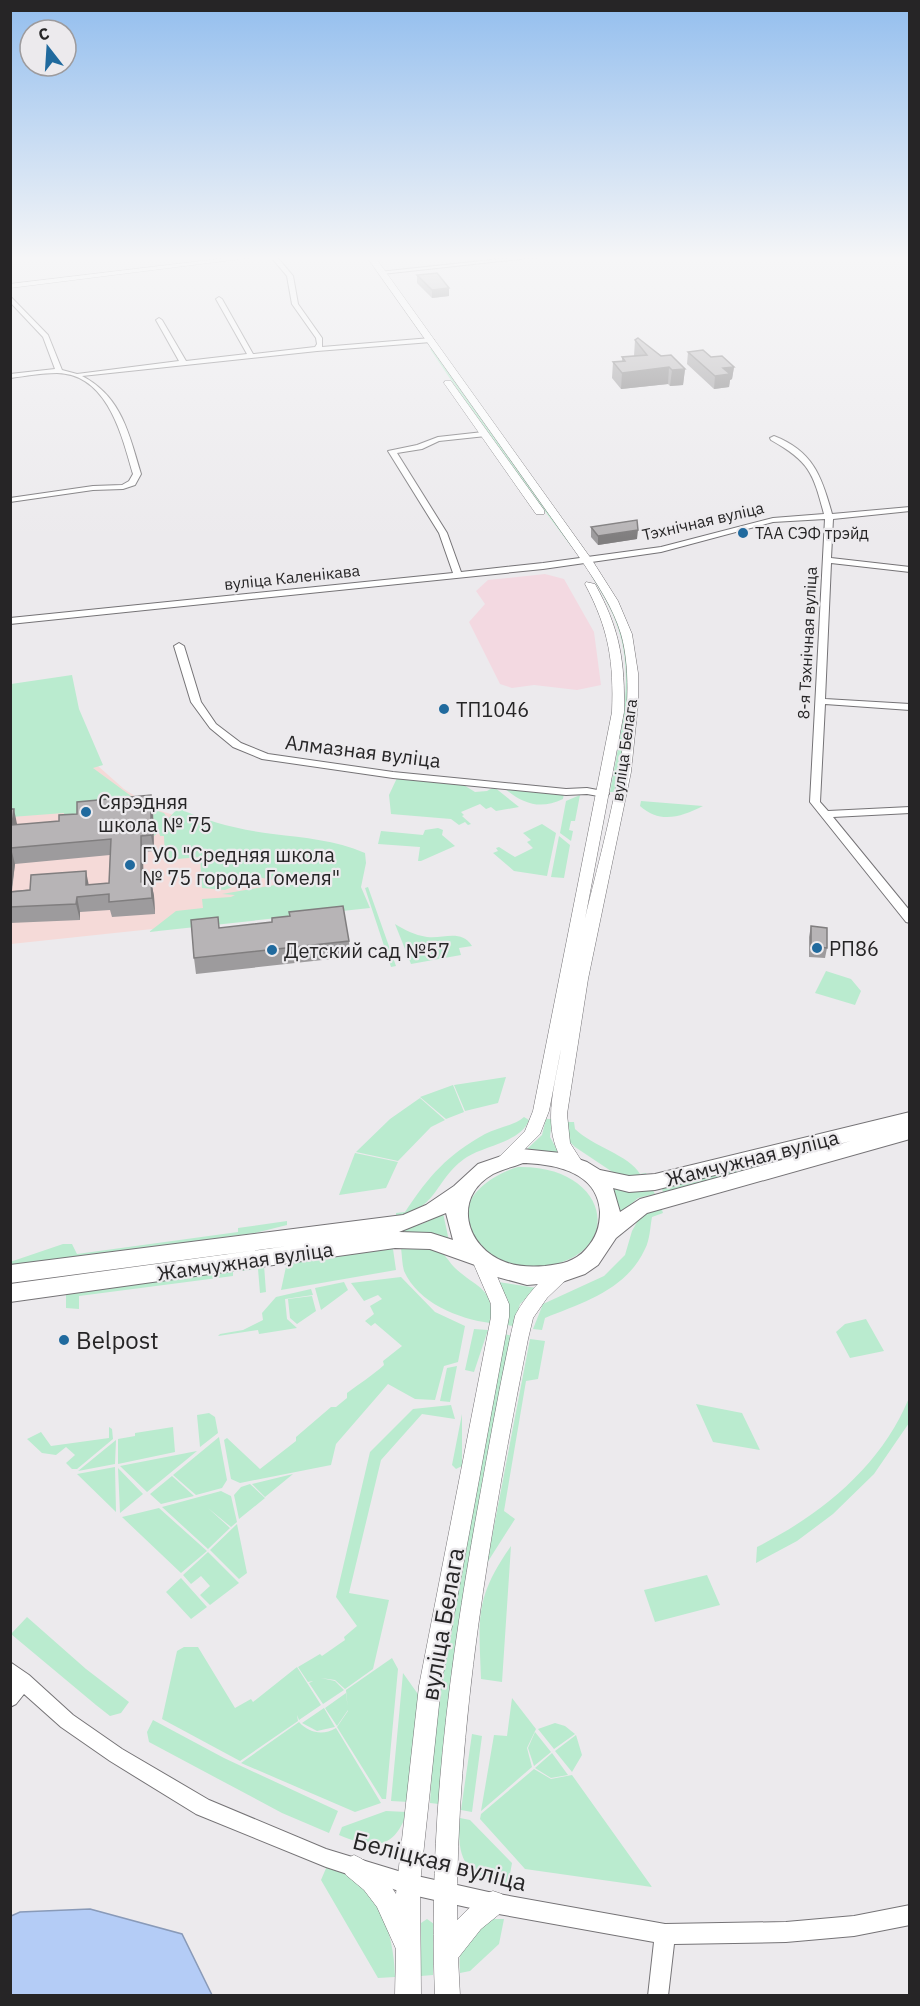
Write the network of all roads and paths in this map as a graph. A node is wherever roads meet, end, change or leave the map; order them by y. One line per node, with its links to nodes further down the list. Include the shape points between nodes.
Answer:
1 (51, 351): 9 (street)
2 (176, 351): 8 (street)
3 (248, 351): 7 (street)
4 (295, 351): 7 (street)
5 (432, 351): 12 (street, вуліца Белага)
6 (433, 351): 18 (street, вуліца Белага)
7 (250, 354): 8 (street)
8 (183, 362): 10 (street)
9 (59, 371): 10 (street); 11 (street)
10 (80, 374): 14 (street, via 103,389 109,399 137,474 132,483 123,487)
11 (10, 376)
12 (483, 434): 18 (street, вуліца Белага); 20 (street, via 438,439 392,451 443,533)
13 (774, 438): 16 (street, 8-я Тэхнічная вуліца, via 806,458 818,476)
14 (10, 500)
15 (909, 508): 16 (street, Тэхнічная вуліца)
16 (829, 518): 17 (street, 8-я Тэхнічная вуліца); 18 (street, Тэхнічная вуліца, via 772,520 662,549)
17 (827, 560): 19 (street); 24 (street, 8-я Тэхнічная вуліца)
18 (582, 561): 20 (street, вуліца Каленікава); 26 (street, вуліца Белага, via 612,625 620,666 618,712); 33 (street, вуліца Белага, via 618,612 632,666 632,712 584,958 558,1136 570,1159)
19 (909, 570)
20 (458, 574): 21 (street, вуліца Каленікава)
21 (10, 621)
22 (179, 646): 26 (street, Алмазная вуліца, via 196,702 213,726 237,745 266,757 393,775)
23 (909, 693): 25 (street)
24 (819, 701): 25 (street); 28 (street, 8-я Тэхнічная вуліца, via 815,802)
25 (908, 707)
26 (604, 794): 32 (street, вуліца Белага, via 541,1111 532,1134)
27 (909, 810): 28 (street)
28 (824, 814): 29 (street)
29 (909, 919)
30 (909, 1119): 33 (main road, Жамчужная вуліца, via 655,1182 628,1184)
31 (909, 1132): 35 (main road, Жамчужная вуліца, via 663,1200 640,1208)
32 (504, 1160): 33 (main road, via 536,1156 563,1161); 34 (main road, via 480,1171)
33 (586, 1173): 35 (main road, via 610,1209)
34 (461, 1192): 36 (main road, via 456,1223); 38 (main road, Жамчужная вуліца, via 433,1211 405,1223)
35 (610, 1232): 37 (main road, via 589,1260)
36 (479, 1259): 37 (main road, via 515,1275 543,1277); 39 (main road, Жамчужная вуліца, via 431,1241 395,1240); 43 (street, вуліца Белага, via 500,1304 500,1317 430,1686)
37 (564, 1273): 44 (street, вуліца Белага, via 528,1307 520,1333 458,1696)
38 (10, 1274)
39 (10, 1293)
40 (17, 1675): 41 (street); 42 (street, Беліцкая вуліца, via 67,1721 203,1806)
41 (10, 1698)
42 (354, 1867): 43 (street, Беліцкая вуліца); 49 (street, via 389,1901)
43 (408, 1884): 44 (street, Беліцкая вуліца); 49 (street, вуліца Белага)
44 (445, 1892): 45 (street, Беліцкая вуліца); 48 (street, вуліца Белага)
45 (493, 1904): 47 (street, Беліцкая вуліца); 48 (street, via 457,1936)
46 (909, 1915): 47 (street, Беліцкая вуліца, via 854,1926 786,1932)
47 (664, 1934): 52 (street)
48 (446, 1957): 51 (street, вуліца Белага)
49 (408, 1958): 50 (street, вуліца Белага)
50 (408, 1995)
51 (448, 1995)
52 (658, 1995)

